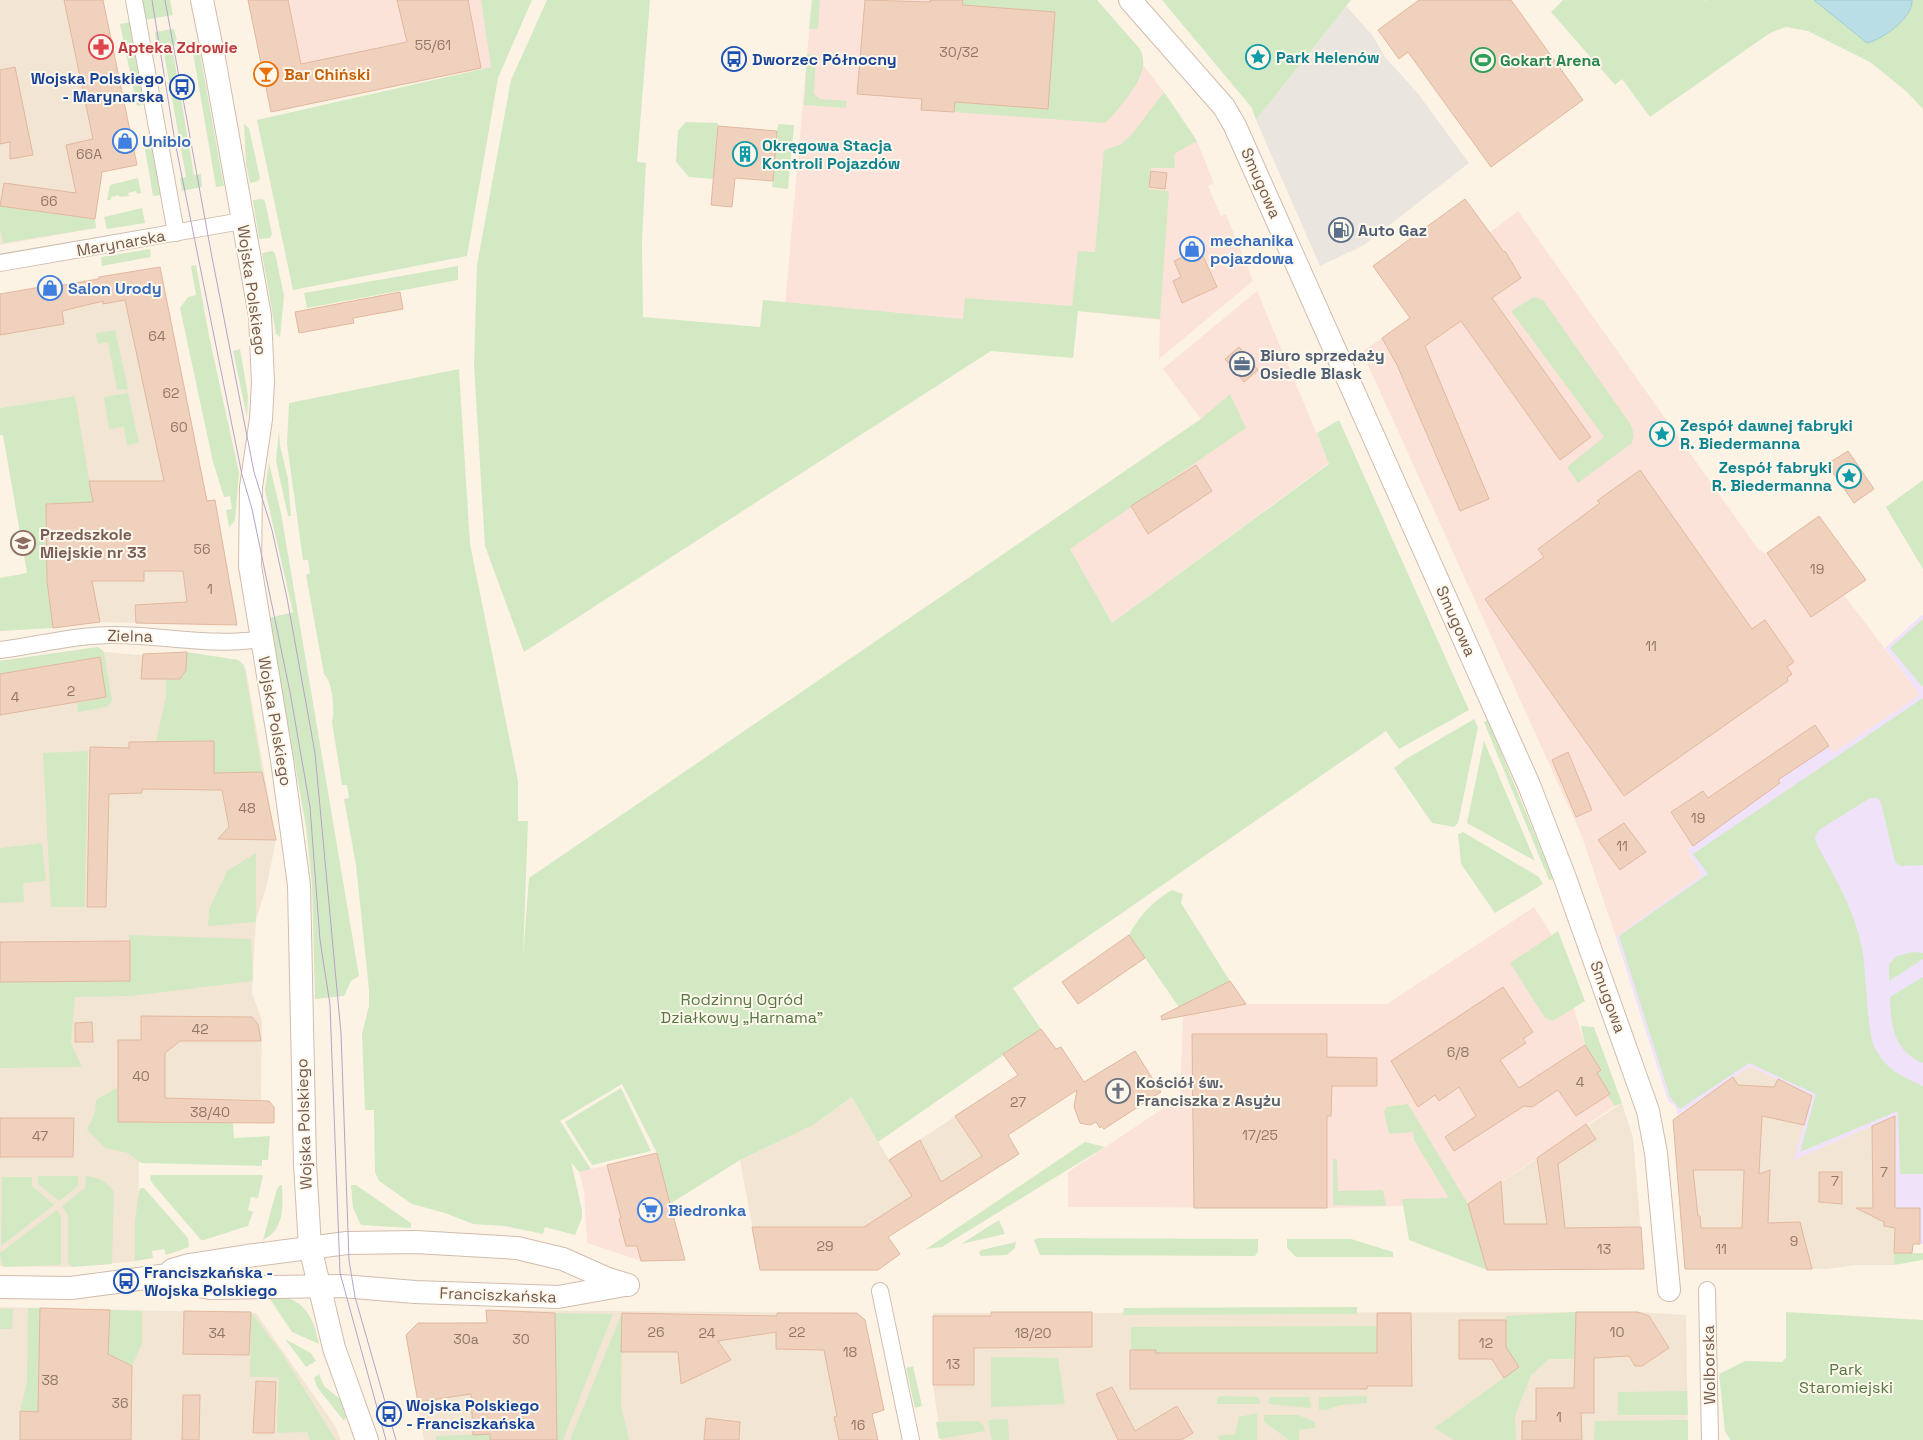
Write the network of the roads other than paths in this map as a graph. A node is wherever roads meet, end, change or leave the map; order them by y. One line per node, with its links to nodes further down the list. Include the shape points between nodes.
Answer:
1 (134, 0): 5 (street)
2 (202, 0): 4 (main road, Wojska Polskiego)
3 (1130, 0): 13 (main road, Smugowa, via 1224,107 1235,126 1529,785 1648,1111 1656,1153)
4 (242, 221): 5 (street, Marynarska); 7 (main road, Wojska Polskiego, via 263,347 261,418 251,487 249,541)
5 (176, 233): 6 (street, Marynarska)
6 (0, 263)
7 (261, 639): 8 (street, Zielna, via 222,644 188,638 113,635); 9 (main road, Wojska Polskiego, via 299,885)
8 (0, 650)
9 (310, 1247): 10 (main road, Franciszkańska, via 189,1265 172,1270); 11 (main road, Wojska Polskiego); 11 (main road, Franciszkańska, via 398,1241 500,1246 563,1259 628,1285 558,1297)
10 (168, 1275): 11 (main road, Franciszkańska, via 179,1283 210,1288); 12 (main road, Franciszkańska, via 71,1288)
11 (318, 1286): 16 (main road, Wojska Polskiego, via 334,1348)
12 (0, 1287)
13 (1669, 1290)
14 (1707, 1290): 18 (street, Wolborska)
15 (880, 1291): 17 (street)
16 (367, 1440)
17 (911, 1440)
18 (1710, 1440)

